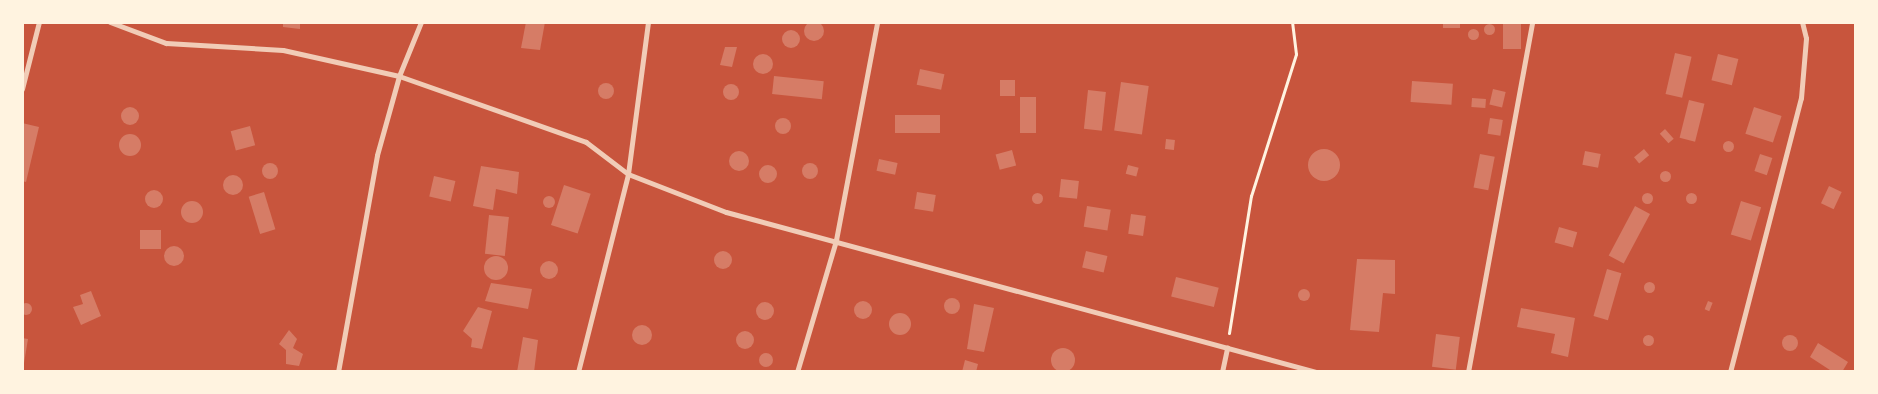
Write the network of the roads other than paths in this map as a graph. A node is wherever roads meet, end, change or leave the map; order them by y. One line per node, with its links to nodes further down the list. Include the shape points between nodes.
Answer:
1 (39, 22): 9 (street)
2 (110, 22): 8 (street, via 166,43 283,50)
3 (421, 22): 8 (street)
4 (648, 22): 10 (street)
5 (877, 22): 11 (street)
6 (1532, 22): 18 (street)
7 (1802, 22): 19 (street, via 1806,38 1801,98)
8 (399, 76): 10 (street, via 586,142); 13 (street, via 377,155)
9 (22, 89)
10 (628, 174): 11 (street, via 726,212); 14 (street)
11 (836, 240): 12 (street); 15 (street)
12 (1226, 348): 16 (street); 17 (street)
13 (338, 372)
14 (578, 372)
15 (797, 372)
16 (1222, 372)
17 (1316, 372)
18 (1468, 372)
19 (1730, 372)

